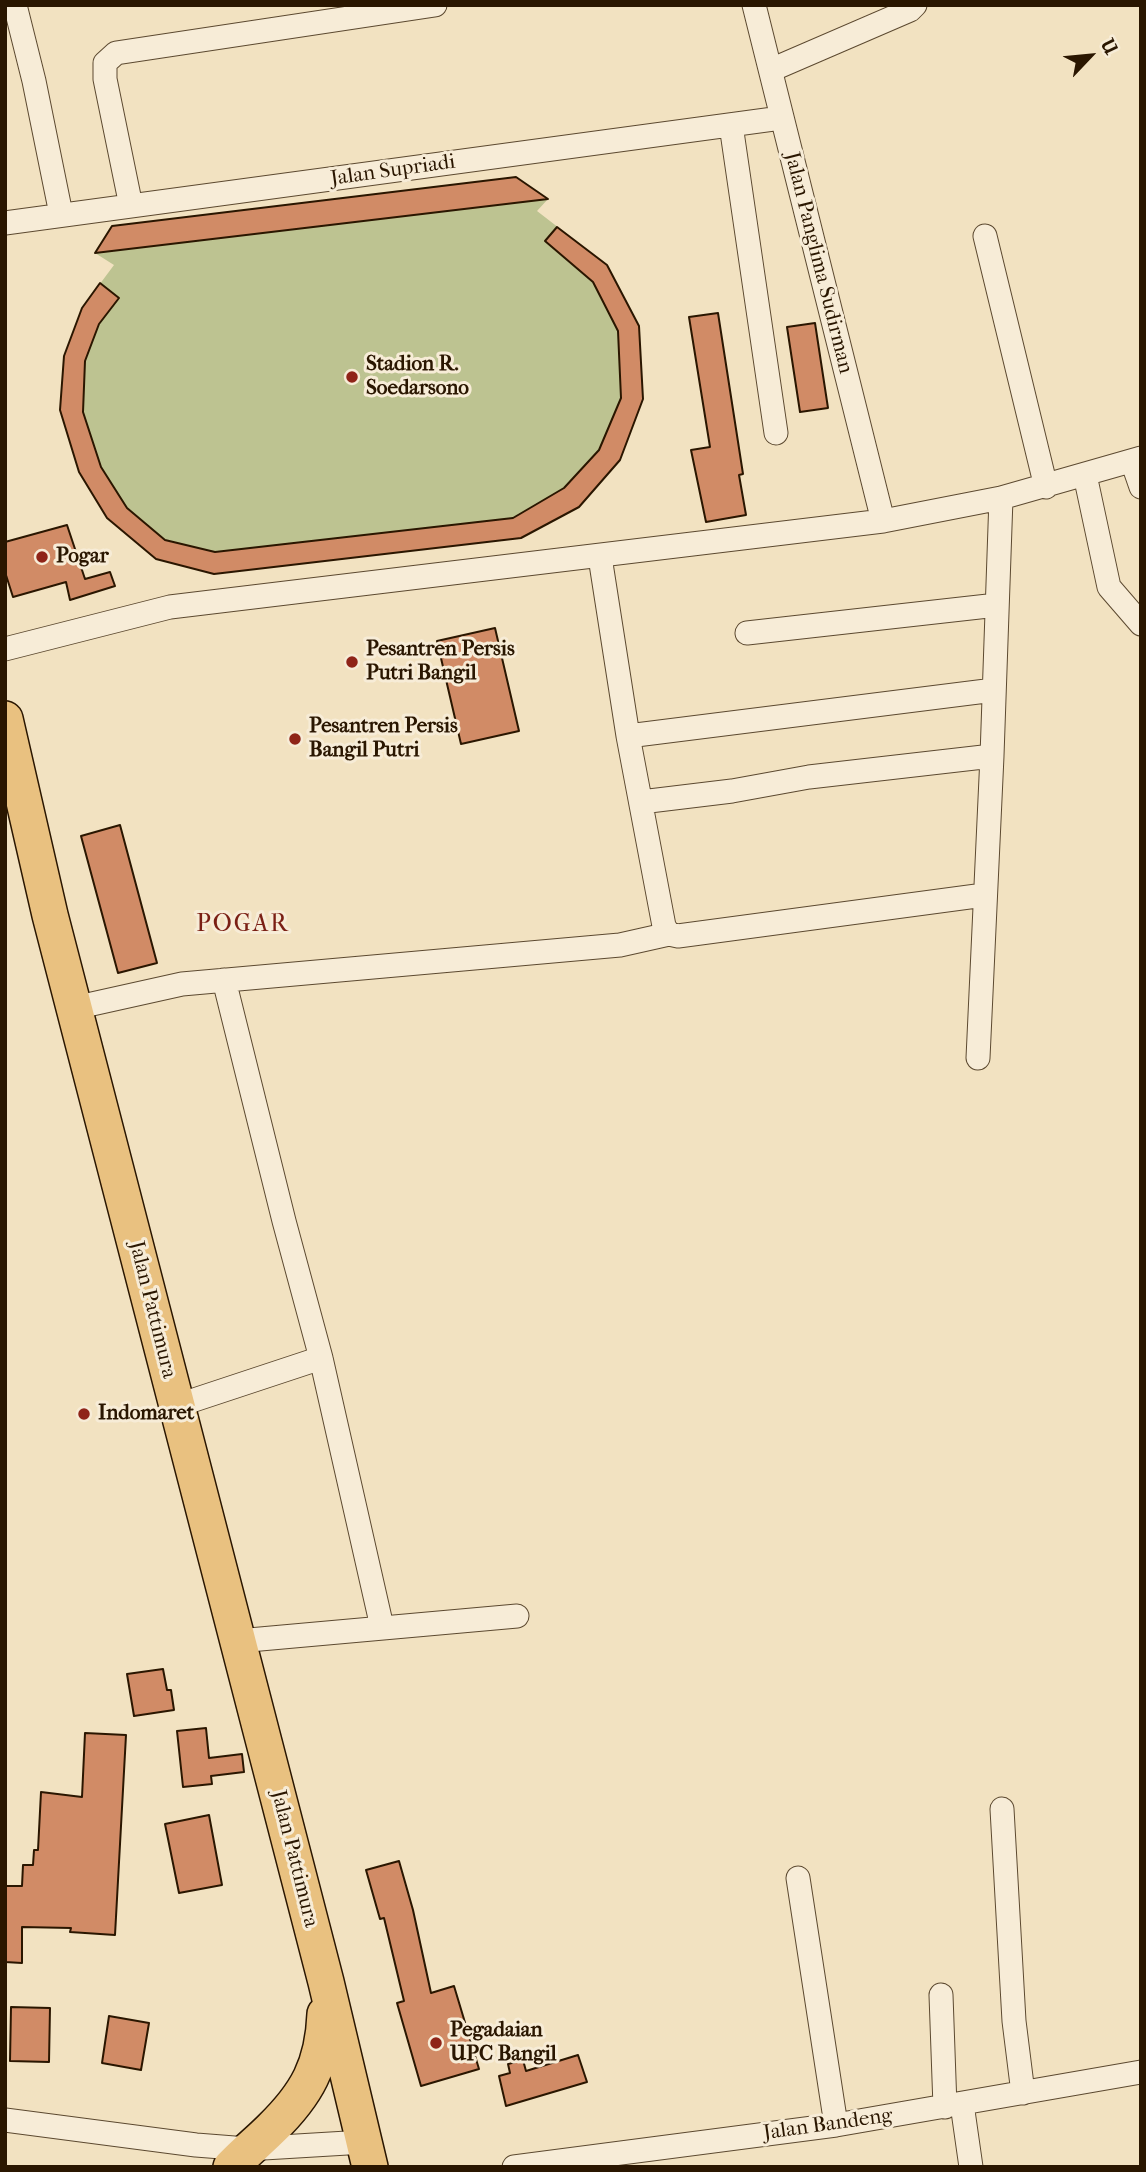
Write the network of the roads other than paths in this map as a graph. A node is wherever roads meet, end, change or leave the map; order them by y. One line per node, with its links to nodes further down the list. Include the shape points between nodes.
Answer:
1 (15, 5): 9 (street)
2 (435, 5): 8 (street, via 116,53 105,63 106,79)
3 (754, 5): 5 (street, Jalan Panglima Sudirman)
4 (915, 5): 5 (street)
5 (771, 70): 6 (street, Jalan Panglima Sudirman)
6 (781, 118): 7 (street, Jalan Supriadi); 18 (street, Jalan Panglima Sudirman)
7 (731, 125): 8 (street, Jalan Supriadi); 12 (street)
8 (131, 206): 9 (street, Jalan Supriadi)
9 (61, 214): 10 (street, Jalan Supriadi)
10 (5, 223)
11 (985, 236): 15 (street)
12 (776, 433)
13 (1136, 460): 14 (street); 16 (street)
14 (1085, 475): 15 (street); 21 (street, via 1109,587)
15 (1046, 487): 17 (street)
16 (1141, 487)
17 (1001, 498): 18 (street); 20 (street)
18 (883, 521): 19 (street)
19 (600, 557): 23 (street, via 170,607); 26 (street)
20 (997, 605): 22 (street); 24 (street)
21 (1141, 624)
22 (747, 633)
23 (5, 649)
24 (993, 690): 26 (street); 27 (street)
25 (5, 719): 32 (highway, Jalan Pattimura)
26 (628, 736): 28 (street)
27 (992, 756): 28 (street); 29 (street)
28 (641, 802): 30 (street)
29 (984, 895): 30 (street); 33 (street)
30 (669, 934): 31 (street, via 620,945)
31 (224, 980): 32 (street, via 182,984); 34 (street)
32 (74, 1008): 35 (highway, Jalan Pattimura)
33 (978, 1058)
34 (321, 1358): 35 (street); 37 (street)
35 (176, 1406): 38 (highway, Jalan Pattimura)
36 (517, 1616): 37 (street)
37 (382, 1628): 38 (street)
38 (238, 1641): 41 (highway, Jalan Pattimura)
39 (1002, 1809): 44 (street, via 1014,2021)
40 (798, 1878): 47 (street)
41 (326, 1982): 48 (highway, Jalan Pattimura); 49 (highway, via 317,2068 293,2107)
42 (941, 1995): 45 (street)
43 (1141, 2072): 44 (street, Jalan Bandeng)
44 (1023, 2093): 45 (street, Jalan Bandeng)
45 (953, 2106): 47 (street, Jalan Bandeng); 51 (street)
46 (5, 2120): 49 (street, via 196,2145)
47 (836, 2125): 50 (street, Jalan Bandeng)
48 (367, 2154): 49 (street)
49 (239, 2158)
50 (514, 2167)
51 (971, 2167)

